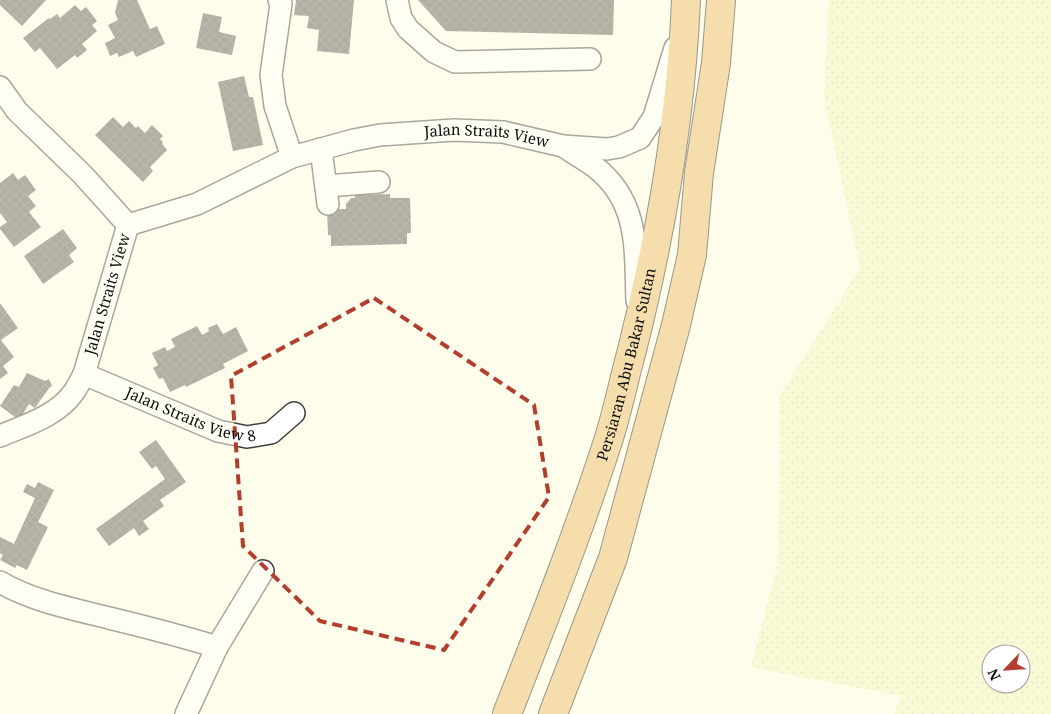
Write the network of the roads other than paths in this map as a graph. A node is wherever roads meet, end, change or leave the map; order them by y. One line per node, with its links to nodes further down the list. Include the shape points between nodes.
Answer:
1 (279, 0): 9 (street, via 270,75 275,106)
2 (397, 0): 5 (street, via 408,30 434,52 455,62)
3 (721, 0): 21 (highway, via 692,255 676,325 613,558)
4 (686, 7): 7 (street, Jalan Straits View, via 654,118 640,138 607,149); 12 (highway, Persiaran Abu Bakar Sultan, via 677,125)
5 (590, 59)
6 (0, 87): 11 (street, via 17,111 82,174)
7 (563, 146): 8 (street, Jalan Straits View, via 503,132 454,130 380,136); 12 (street, Jalan Straits View, via 596,168 625,202 634,229)
8 (321, 149): 9 (street, Jalan Straits View); 10 (street, via 327,195)
9 (292, 157): 11 (street, Jalan Straits View, via 197,204)
10 (379, 182)
11 (128, 225): 13 (street, Jalan Straits View)
12 (638, 326): 20 (highway, Persiaran Abu Bakar Sultan, via 610,436)
13 (84, 374): 14 (street, Jalan Straits View 8, via 218,431 247,437 271,433); 15 (street, Jalan Straits View, via 74,392 50,414)
14 (294, 413)
15 (0, 436)
16 (263, 571): 18 (street)
17 (0, 582): 18 (street, via 68,608)
18 (217, 647): 19 (street)
19 (186, 714)
20 (508, 714)
21 (553, 714)

